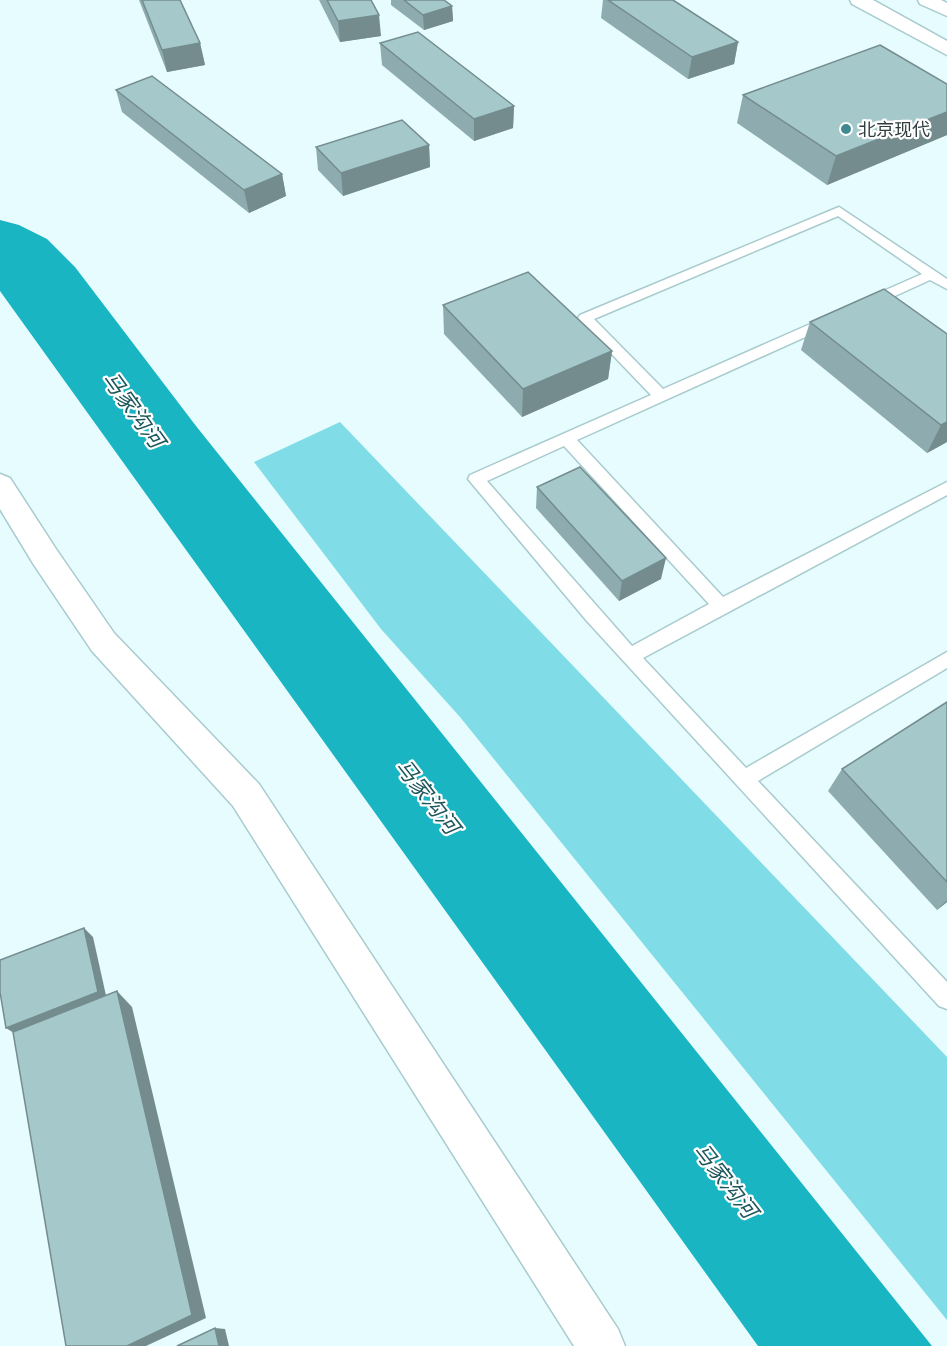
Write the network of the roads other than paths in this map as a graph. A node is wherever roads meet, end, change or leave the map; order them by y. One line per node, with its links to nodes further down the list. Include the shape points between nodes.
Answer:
1 (859, 0): 4 (street)
2 (927, 0): 3 (street)
3 (947, 10)
4 (947, 49)
5 (932, 274): 6 (lane); 7 (lane); 7 (lane, via 839,211 585,318)
6 (947, 285)
7 (661, 396): 8 (lane)
8 (567, 439): 11 (lane); 12 (lane, via 476,479)
9 (0, 485): 16 (street, via 103,642 246,795)
10 (947, 488): 11 (lane)
11 (721, 606): 12 (lane)
12 (630, 656): 14 (lane)
13 (947, 659): 14 (lane)
14 (744, 779): 15 (lane)
15 (945, 991)
16 (601, 1346)

